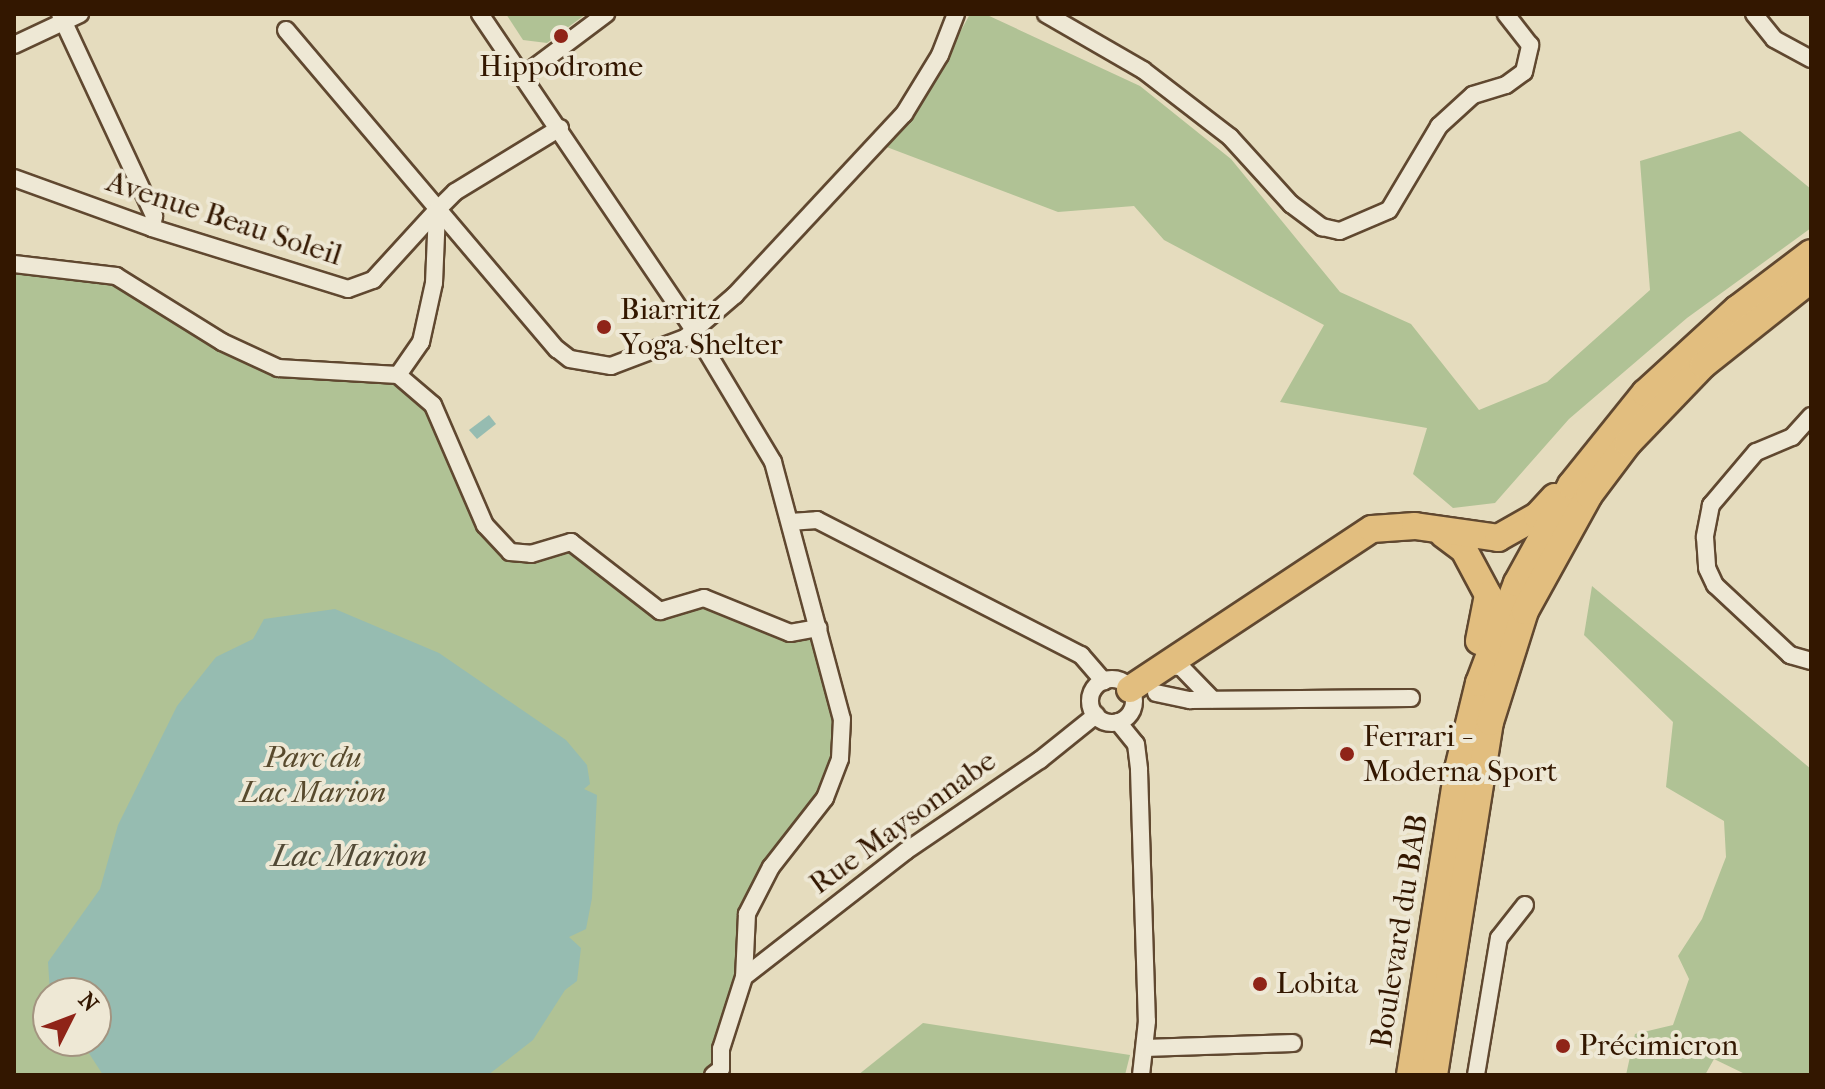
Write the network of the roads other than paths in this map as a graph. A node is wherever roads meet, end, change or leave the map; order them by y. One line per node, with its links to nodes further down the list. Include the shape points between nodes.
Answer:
1 (80, 14): 8 (street)
2 (480, 14): 12 (street)
3 (606, 14): 12 (street)
4 (956, 14): 20 (street, via 940,55 904,114)
5 (1046, 14): 6 (street, via 1107,46 1230,137 1291,204 1322,227 1340,231 1389,210 1439,126 1473,95 1506,85 1524,72 1530,45)
6 (1506, 14)
7 (1754, 14): 11 (street, via 1774,39)
8 (62, 18): 10 (street); 16 (street, via 154,216)
9 (286, 30): 15 (street)
10 (14, 45)
11 (1811, 59)
12 (523, 76): 13 (street)
13 (560, 128): 15 (street, Avenue Beau Soleil, via 455,192); 20 (street)
14 (14, 178): 16 (street, Avenue Beau Soleil)
15 (437, 210): 16 (street, Avenue Beau Soleil, via 373,280 348,289); 20 (street, via 570,359 611,366 631,363); 21 (street, via 434,283 421,342)
16 (152, 228)
17 (1811, 253): 23 (main road, Boulevard du BAB, via 1684,354 1608,435)
18 (14, 264): 21 (street, via 116,276 222,342 278,368)
19 (1811, 279): 42 (main road, Boulevard du BAB, via 1703,365 1628,443 1581,508 1525,611 1490,722)
20 (695, 332): 24 (street, via 773,462)
21 (398, 375): 26 (street, via 433,405 485,525 510,552 531,554 571,542 660,611 704,598 790,633)
22 (1811, 416): 28 (street, via 1792,437 1756,452 1711,505 1705,537 1707,568 1715,585 1790,655)
23 (1571, 485): 25 (main road, via 1537,516 1498,538); 34 (main road, Boulevard du BAB, via 1498,627)
24 (790, 522): 26 (street); 29 (street, via 817,520 1081,655)
25 (1440, 532): 27 (main road, via 1415,526 1372,529); 34 (main road, via 1464,550 1488,595 1468,676)
26 (819, 628): 36 (street, via 842,719 840,759 825,798 757,890 747,914)
27 (1180, 660): 31 (street); 32 (main road)
28 (1811, 661)
29 (1104, 681): 32 (street, via 1119,681); 33 (street, via 1091,696)
30 (1411, 698): 31 (street)
31 (1212, 699): 32 (street)
32 (1135, 702): 33 (street); 38 (street)
33 (1096, 715): 36 (street, Rue Maysonnabe, via 895,859)
34 (1458, 769): 41 (main road, Boulevard du BAB)
35 (1525, 905): 43 (street, via 1499,938)
36 (744, 977): 39 (street, via 721,1049)
37 (1293, 1043): 38 (street)
38 (1145, 1048): 40 (street)
39 (719, 1073)
40 (1141, 1075)
41 (1410, 1075)
42 (1434, 1075)
43 (1476, 1075)

